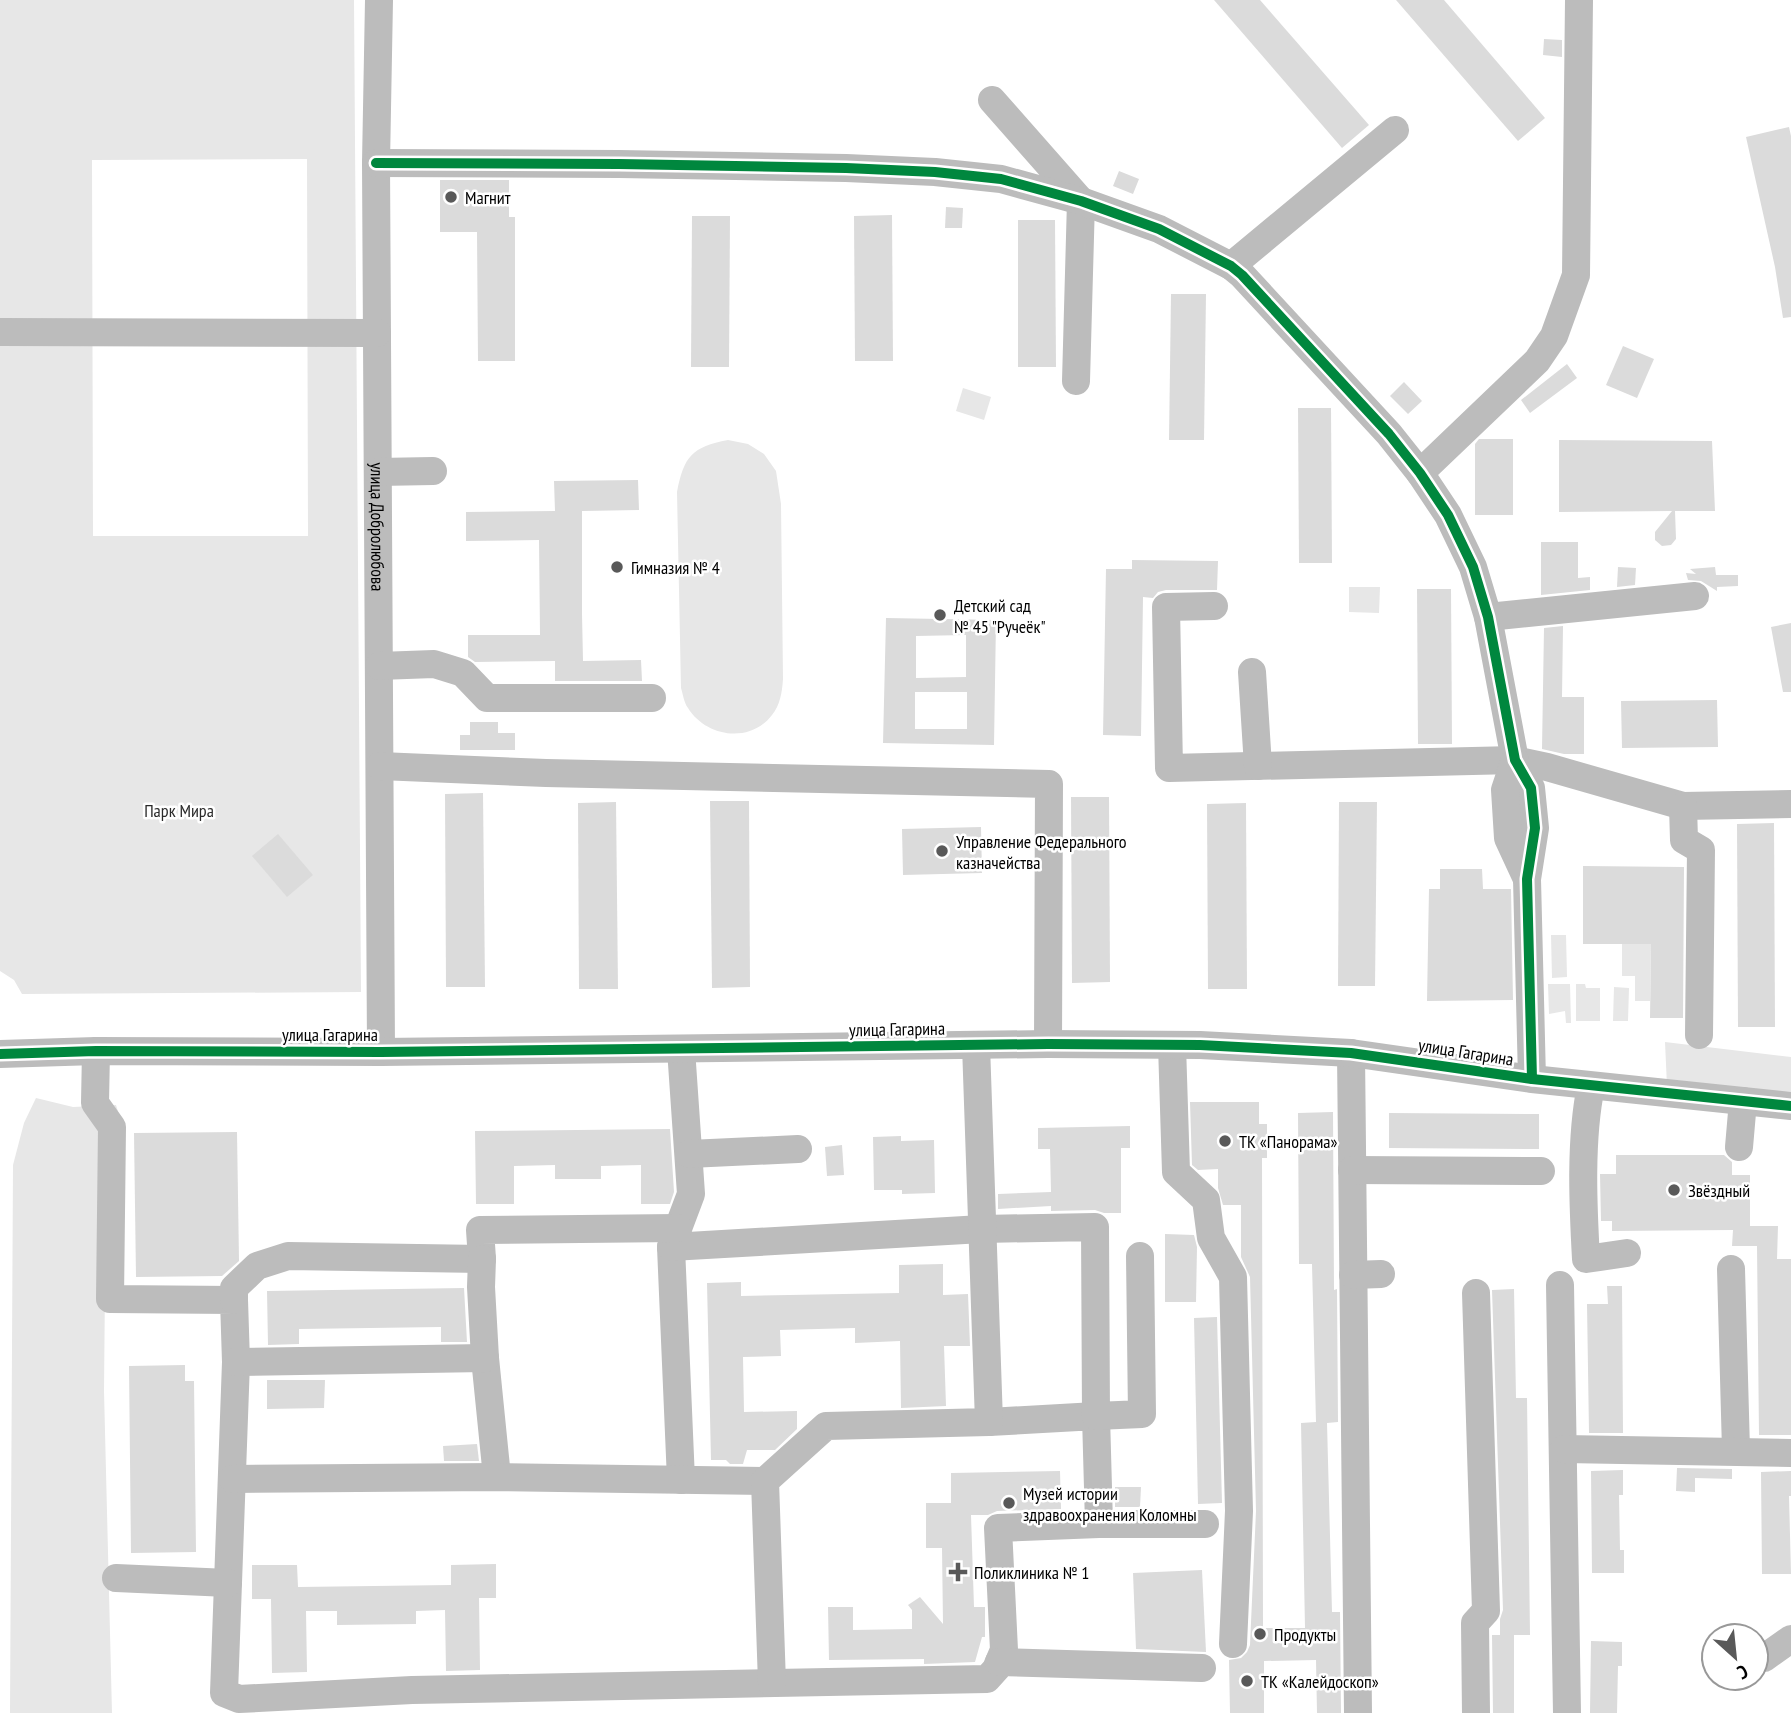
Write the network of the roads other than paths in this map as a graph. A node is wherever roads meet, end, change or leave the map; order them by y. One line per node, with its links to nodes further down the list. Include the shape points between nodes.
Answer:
1 (379, 0): 5 (street, улица Добролюбова)
2 (1579, 0): 13 (street, via 1576,275 1554,336 1537,361)
3 (992, 100): 6 (street)
4 (1395, 130): 7 (street)
5 (376, 163): 6 (street, via 934,172 1001,179); 9 (street, улица Добролюбова)
6 (1081, 201): 7 (street, via 1158,229); 10 (street)
7 (1231, 266): 13 (street, via 1354,395)
8 (0, 332): 9 (street)
9 (377, 333): 12 (street, улица Добролюбова)
10 (1076, 381)
11 (433, 471): 12 (street)
12 (378, 472): 17 (street, улица Добролюбова)
13 (1420, 473): 16 (street, via 1448,515 1473,567)
14 (1695, 597): 16 (street)
15 (1214, 606): 22 (street, via 1166,607 1169,768)
16 (1488, 617): 20 (street)
17 (379, 666): 19 (street, via 434,664 463,673 488,698); 21 (street, улица Добролюбова)
18 (1252, 672): 22 (street)
19 (652, 698)
20 (1515, 760): 22 (street); 24 (street); 34 (street, via 1531,788 1535,828 1527,879)
21 (380, 766): 26 (street, via 1049,783); 31 (street, улица Добролюбова)
22 (1258, 766)
23 (1791, 804): 24 (street)
24 (1684, 806): 25 (street, via 1684,840 1700,850)
25 (1699, 1035)
26 (1048, 1044): 27 (street, улица Гагарина); 28 (street, улица Гагарина)
27 (976, 1045): 29 (street, улица Гагарина); 43 (street)
28 (1172, 1045): 32 (street, улица Гагарина); 68 (street, via 1176,1171 1206,1200 1211,1238 1233,1277 1239,1511)
29 (681, 1049): 31 (street, улица Гагарина); 40 (street)
30 (96, 1051): 31 (street, улица Гагарина); 33 (street, улица Гагарина); 51 (street, via 95,1103 112,1128 110,1299)
31 (381, 1052)
32 (1351, 1053): 34 (street, улица Гагарина); 41 (street)
33 (0, 1054)
34 (1532, 1080): 35 (street, улица Гагарина)
35 (1591, 1086): 36 (street, улица Гагарина); 45 (street, via 1583,1204 1586,1259)
36 (1743, 1101): 37 (street, улица Гагарина); 38 (street)
37 (1791, 1106)
38 (1739, 1147)
39 (798, 1149): 40 (street)
40 (689, 1154): 44 (street, via 691,1194)
41 (1352, 1170): 42 (street); 73 (street, via 1367,1274 1355,1440)
42 (1541, 1171)
43 (982, 1229): 44 (street); 54 (street, via 1095,1227); 55 (street)
44 (674, 1238): 47 (street, via 480,1230); 61 (street)
45 (1627, 1253)
46 (1140, 1255): 54 (street, via 1142,1415)
47 (482, 1259): 51 (street, via 288,1256 257,1266 234,1287); 52 (street)
48 (1731, 1269): 57 (street)
49 (1560, 1285): 56 (street)
50 (1476, 1293): 74 (street, via 1486,1611 1475,1623)
51 (234, 1300): 53 (street)
52 (485, 1358): 53 (street); 59 (street)
53 (236, 1362): 60 (street)
54 (1096, 1416): 55 (street); 63 (street)
55 (989, 1422): 62 (street, via 827,1426)
56 (1564, 1449): 57 (street); 75 (street)
57 (1736, 1450): 58 (street)
58 (1791, 1452)
59 (497, 1477): 60 (street); 61 (street)
60 (233, 1479): 66 (street)
61 (681, 1480): 62 (street)
62 (765, 1481): 72 (street)
63 (1099, 1524): 64 (street); 70 (street, via 999,1528 1004,1650)
64 (1205, 1524)
65 (116, 1578): 66 (street)
66 (229, 1583): 72 (street, via 224,1693 239,1699 412,1690)
67 (1791, 1639): 69 (street)
68 (1233, 1644)
69 (1770, 1654)
70 (999, 1662): 71 (street); 72 (street, via 987,1679)
71 (1202, 1668)
72 (772, 1683)
73 (1359, 1713)
74 (1476, 1713)
75 (1567, 1713)

